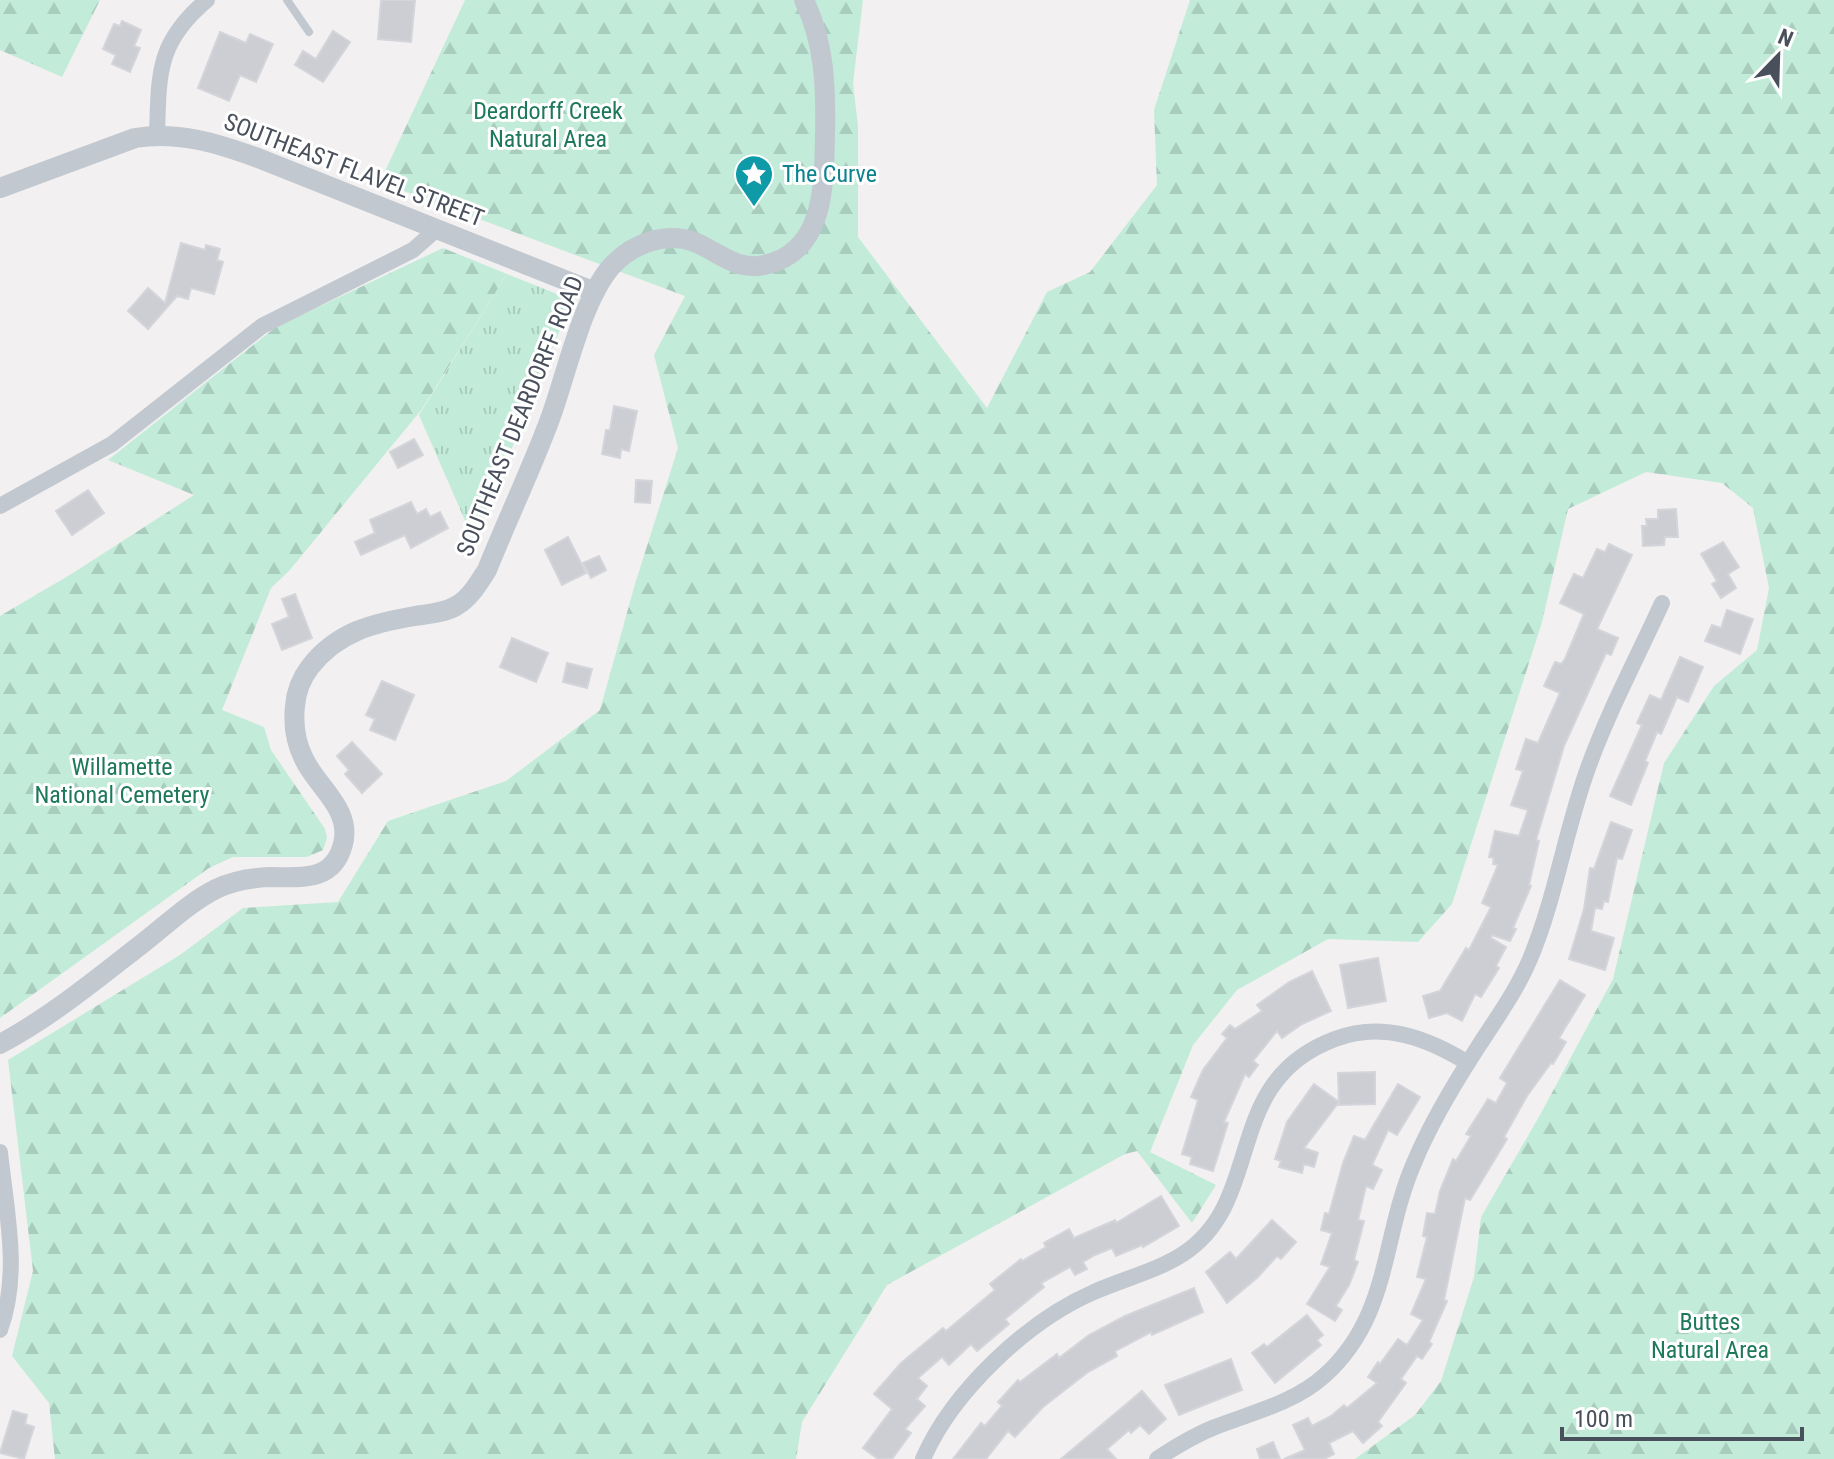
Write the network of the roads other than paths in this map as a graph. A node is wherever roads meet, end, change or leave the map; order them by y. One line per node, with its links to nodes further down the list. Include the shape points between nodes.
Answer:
1 (207, 0): 5 (street, via 176,31 163,57)
2 (287, 0): 4 (lane)
3 (804, 0): 8 (street, SOUTHEAST DEARDORFF ROAD, via 817,32 826,86 823,193 809,234 785,257 756,266 736,263 685,239 647,242 620,258)
4 (309, 32)
5 (157, 136): 6 (street, SOUTHEAST FLAVEL STREET, via 118,143); 7 (street, SOUTHEAST FLAVEL STREET, via 220,144)
6 (0, 188)
7 (438, 228): 8 (street, SOUTHEAST FLAVEL STREET); 9 (street, via 413,250 262,326 112,444)
8 (595, 292): 11 (street, SOUTHEAST DEARDORFF ROAD, via 549,422 477,586 453,608 356,630 321,654 301,680 294,717 297,742 344,823 344,840 335,860 312,877 251,879 214,890)
9 (0, 506)
10 (1662, 603): 12 (street, via 1589,766 1530,959)
11 (0, 1044)
12 (1468, 1063): 16 (street, via 1430,1043 1386,1031 1345,1035 1303,1055 1263,1099 1231,1193 1202,1237 1183,1254 1091,1293 1035,1327 964,1394); 17 (street, via 1405,1185 1383,1279 1350,1348 1307,1388 1211,1429)
13 (0, 1152): 14 (street)
14 (4, 1227): 15 (street, via 12,1271)
15 (0, 1330)
16 (923, 1459)
17 (1157, 1459)

